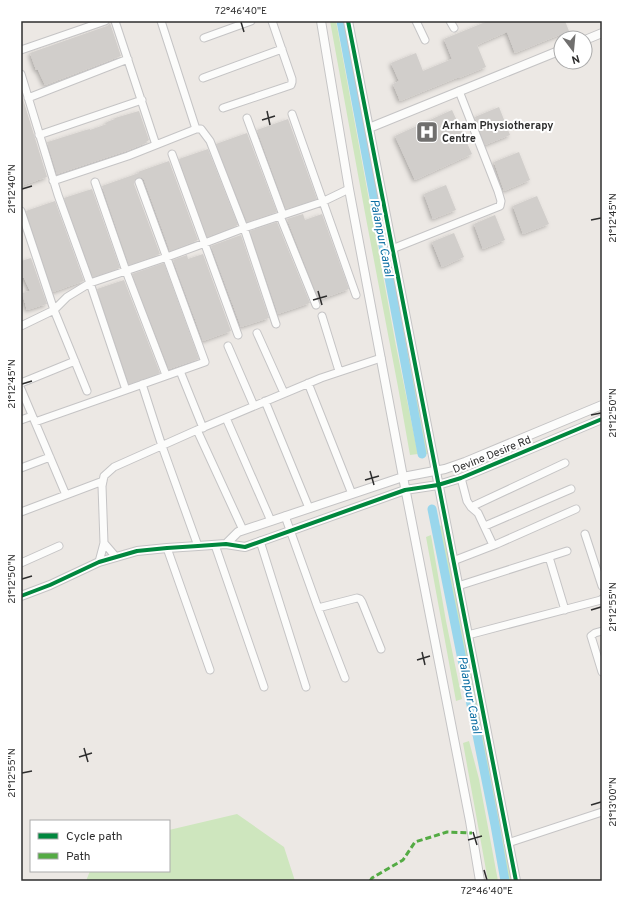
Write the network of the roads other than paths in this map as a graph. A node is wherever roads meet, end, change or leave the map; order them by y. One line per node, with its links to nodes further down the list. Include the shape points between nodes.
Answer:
1 (104, 21): 12 (street)
2 (115, 21): 14 (street)
3 (161, 21): 24 (street)
4 (251, 21): 9 (street)
5 (272, 21): 11 (street)
6 (321, 21): 31 (street)
7 (348, 21): 23 (street)
8 (416, 21): 10 (street)
9 (204, 38)
10 (425, 40)
11 (282, 49): 16 (street); 20 (street, via 292,79 291,84)
12 (21, 50)
13 (553, 53): 17 (street)
14 (128, 59): 18 (street); 19 (street)
15 (21, 74): 18 (street)
16 (203, 78)
17 (459, 91): 23 (street); 37 (street, via 498,191 500,206)
18 (28, 98): 25 (street)
19 (142, 100): 25 (street); 26 (street)
20 (223, 108)
21 (292, 114): 32 (street)
22 (247, 118): 34 (street)
23 (369, 128): 37 (street)
24 (196, 129): 26 (street); 35 (street, via 201,129 210,141)
25 (39, 135): 28 (street)
26 (156, 145): 28 (street)
27 (172, 154): 36 (street)
28 (53, 181): 40 (street)
29 (95, 182): 39 (street)
30 (139, 182): 38 (street)
31 (349, 189): 32 (street); 50 (street)
32 (322, 202): 34 (street); 41 (street)
33 (21, 211): 43 (street)
34 (282, 216): 35 (street); 42 (street)
35 (244, 228): 36 (street); 45 (street)
36 (205, 243): 38 (street); 48 (street)
37 (392, 249): 74 (street)
38 (167, 257): 39 (street); 52 (street, via 205,362)
39 (126, 272): 40 (street); 54 (street)
40 (90, 283): 43 (street, via 66,297); 59 (street)
41 (356, 295)
42 (316, 305)
43 (54, 310): 46 (street); 51 (street)
44 (322, 316): 53 (street)
45 (276, 324)
46 (21, 326)
47 (257, 333): 61 (street)
48 (238, 335)
49 (228, 346): 64 (street)
50 (381, 358): 53 (street); 75 (street)
51 (75, 361): 55 (street); 60 (street)
52 (180, 370): 54 (street); 69 (street)
53 (339, 371): 56 (street)
54 (166, 376): 57 (street)
55 (21, 383)
56 (308, 383): 61 (street); 82 (street)
57 (142, 384): 59 (street); 70 (street)
58 (21, 389): 66 (street)
59 (126, 390): 66 (street)
60 (87, 391)
61 (284, 393): 62 (street)
62 (265, 401): 64 (street); 84 (street)
63 (602, 405): 74 (street, Devine Desire Rd)
64 (254, 406): 65 (street)
65 (226, 418): 69 (street); 88 (street)
66 (34, 419): 68 (street); 71 (street)
67 (602, 419): 76 (street, Devine Desire Rd)
68 (21, 420)
69 (200, 429): 70 (street); 90 (street)
70 (162, 446): 77 (street, via 114,467 104,476); 99 (street)
71 (50, 457): 73 (street); 81 (street)
72 (565, 463): 83 (street)
73 (21, 468)
74 (435, 472): 75 (street, Devine Desire Rd); 78 (street)
75 (403, 477): 80 (street); 82 (street, Devine Desire Rd)
76 (461, 478): 78 (street, Devine Desire Rd); 83 (street)
77 (103, 481): 81 (street); 94 (street)
78 (438, 485): 80 (street, Devine Desire Rd); 104 (street)
79 (571, 489): 89 (street)
80 (405, 490): 91 (street, Devine Desire Rd); 123 (street)
81 (66, 494): 86 (street)
82 (352, 494): 84 (street, Devine Desire Rd)
83 (471, 507): 89 (street, via 478,513)
84 (309, 508): 87 (street, Devine Desire Rd)
85 (576, 509): 97 (street)
86 (21, 512)
87 (284, 516): 88 (street, Devine Desire Rd); 91 (street)
88 (271, 521): 90 (street, Devine Desire Rd)
89 (485, 526): 97 (street)
90 (243, 530): 95 (street, Devine Desire Rd)
91 (290, 531): 93 (street, Devine Desire Rd); 111 (street)
92 (585, 534): 108 (street)
93 (260, 541): 95 (street, Devine Desire Rd, via 245,546); 120 (street)
94 (104, 543): 102 (street); 106 (street)
95 (226, 544): 96 (street)
96 (215, 545): 99 (street); 119 (street)
97 (493, 545): 104 (street)
98 (59, 546): 105 (street)
99 (198, 546): 100 (street)
100 (167, 548): 102 (street, via 137,551); 116 (street)
101 (567, 551): 103 (street)
102 (116, 557): 106 (street)
103 (549, 557): 107 (street); 112 (street)
104 (453, 561): 107 (street)
105 (21, 562)
106 (99, 562): 109 (street)
107 (458, 586): 114 (street)
108 (602, 586)
109 (21, 596)
110 (602, 599): 112 (street)
111 (318, 608): 115 (street, via 360,599); 118 (street)
112 (565, 610): 114 (street)
113 (602, 631): 117 (street, via 591,636)
114 (468, 635): 122 (street)
115 (381, 649)
116 (210, 670)
117 (602, 671)
118 (345, 678)
119 (264, 687)
120 (306, 687)
121 (602, 812): 122 (street)
122 (508, 843): 124 (street)
123 (480, 881)
124 (516, 881)

